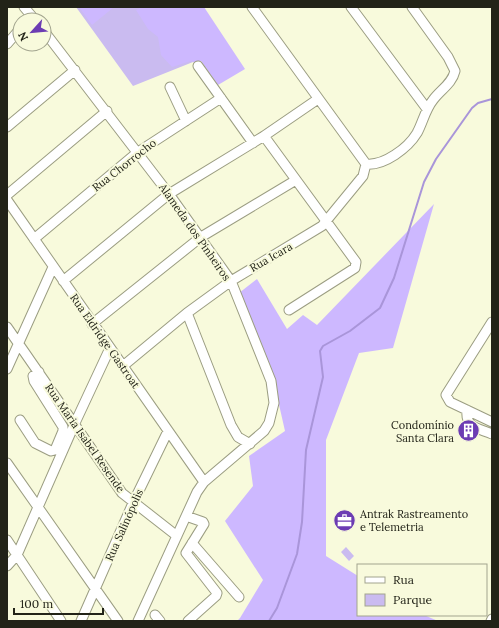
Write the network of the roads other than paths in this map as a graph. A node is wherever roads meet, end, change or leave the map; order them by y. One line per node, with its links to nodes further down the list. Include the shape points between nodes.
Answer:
1 (252, 7): 9 (street)
2 (351, 7): 10 (street)
3 (412, 7): 10 (street, via 455,71 448,84)
4 (52, 41): 6 (street, Alameda dos Pinheiros)
5 (198, 66): 8 (street)
6 (75, 70): 11 (street, Alameda dos Pinheiros); 13 (street)
7 (170, 87): 12 (street)
8 (221, 98): 12 (street, Rua Chorrocho); 15 (street)
9 (318, 99): 14 (street); 17 (street)
10 (426, 109): 17 (street, via 416,133 407,144 379,163)
11 (108, 111): 16 (street, Alameda dos Pinheiros); 20 (street)
12 (186, 121): 16 (street, Rua Chorrocho)
13 (7, 127)
14 (264, 136): 15 (street); 18 (street)
15 (253, 143): 19 (street)
16 (138, 152): 19 (street, Alameda dos Pinheiros); 24 (street, Rua Chorrocho)
17 (366, 164): 22 (street, Rua Icara, via 363,176)
18 (296, 180): 22 (street); 23 (street)
19 (169, 194): 23 (street, Alameda dos Pinheiros); 26 (street)
20 (7, 195)
21 (7, 200): 24 (street, Rua Eldridge Gastroat)
22 (326, 222): 27 (street, Rua Icara, via 311,234); 28 (street, via 356,262 355,268)
23 (201, 237): 27 (street, Alameda dos Pinheiros); 31 (street)
24 (34, 239): 25 (street, Rua Eldridge Gastroat)
25 (53, 267): 26 (street, Rua Eldridge Gastroat); 33 (street)
26 (63, 281): 31 (street, Rua Eldridge Gastroat)
27 (231, 281): 29 (street, Rua Icara); 44 (street, Alameda dos Pinheiros, via 274,394 269,423)
28 (289, 310)
29 (187, 313): 35 (street, Rua Icara); 44 (street, via 231,425 238,437)
30 (492, 322): 38 (street, via 446,392 450,402)
31 (92, 324): 34 (street, Rua Eldridge Gastroat)
32 (7, 327): 33 (street, Rua Maria Isabel Resende)
33 (18, 343): 36 (street); 37 (street, Rua Maria Isabel Resende)
34 (110, 348): 35 (street, Rua Eldridge Gastroat); 40 (street)
35 (123, 366): 42 (street, Rua Eldridge Gastroat)
36 (7, 369)
37 (39, 372): 39 (street, via 33,376 34,381 63,427 54,450 36,444); 40 (street, Rua Maria Isabel Resende)
38 (467, 410): 41 (street); 43 (street, via 466,418 469,423)
39 (20, 420)
40 (75, 422): 47 (street, Rua Maria Isabel Resende, via 117,486); 48 (street)
41 (492, 422)
42 (168, 431): 46 (street, Rua Eldridge Gastroat); 47 (street, Rua Salinópolis)
43 (492, 434)
44 (250, 444): 46 (street, Alameda dos Pinheiros)
45 (7, 463): 48 (street)
46 (204, 482): 49 (street, Alameda dos Pinheiros)
47 (133, 503): 50 (street, Rua Maria Isabel Resende); 55 (street, Rua Salinópolis)
48 (38, 507): 53 (street); 55 (street)
49 (186, 516): 50 (street, Alameda dos Pinheiros); 52 (street, via 204,524)
50 (177, 536): 60 (street, Alameda dos Pinheiros)
51 (7, 540): 53 (street)
52 (192, 543): 56 (street); 61 (street, via 187,550 187,556 217,593)
53 (17, 555): 54 (street); 57 (street)
54 (7, 566)
55 (95, 589): 58 (street, Rua Salinópolis); 59 (street)
56 (239, 597)
57 (61, 621)
58 (81, 621)
59 (118, 621)
60 (138, 621)
61 (188, 621)

